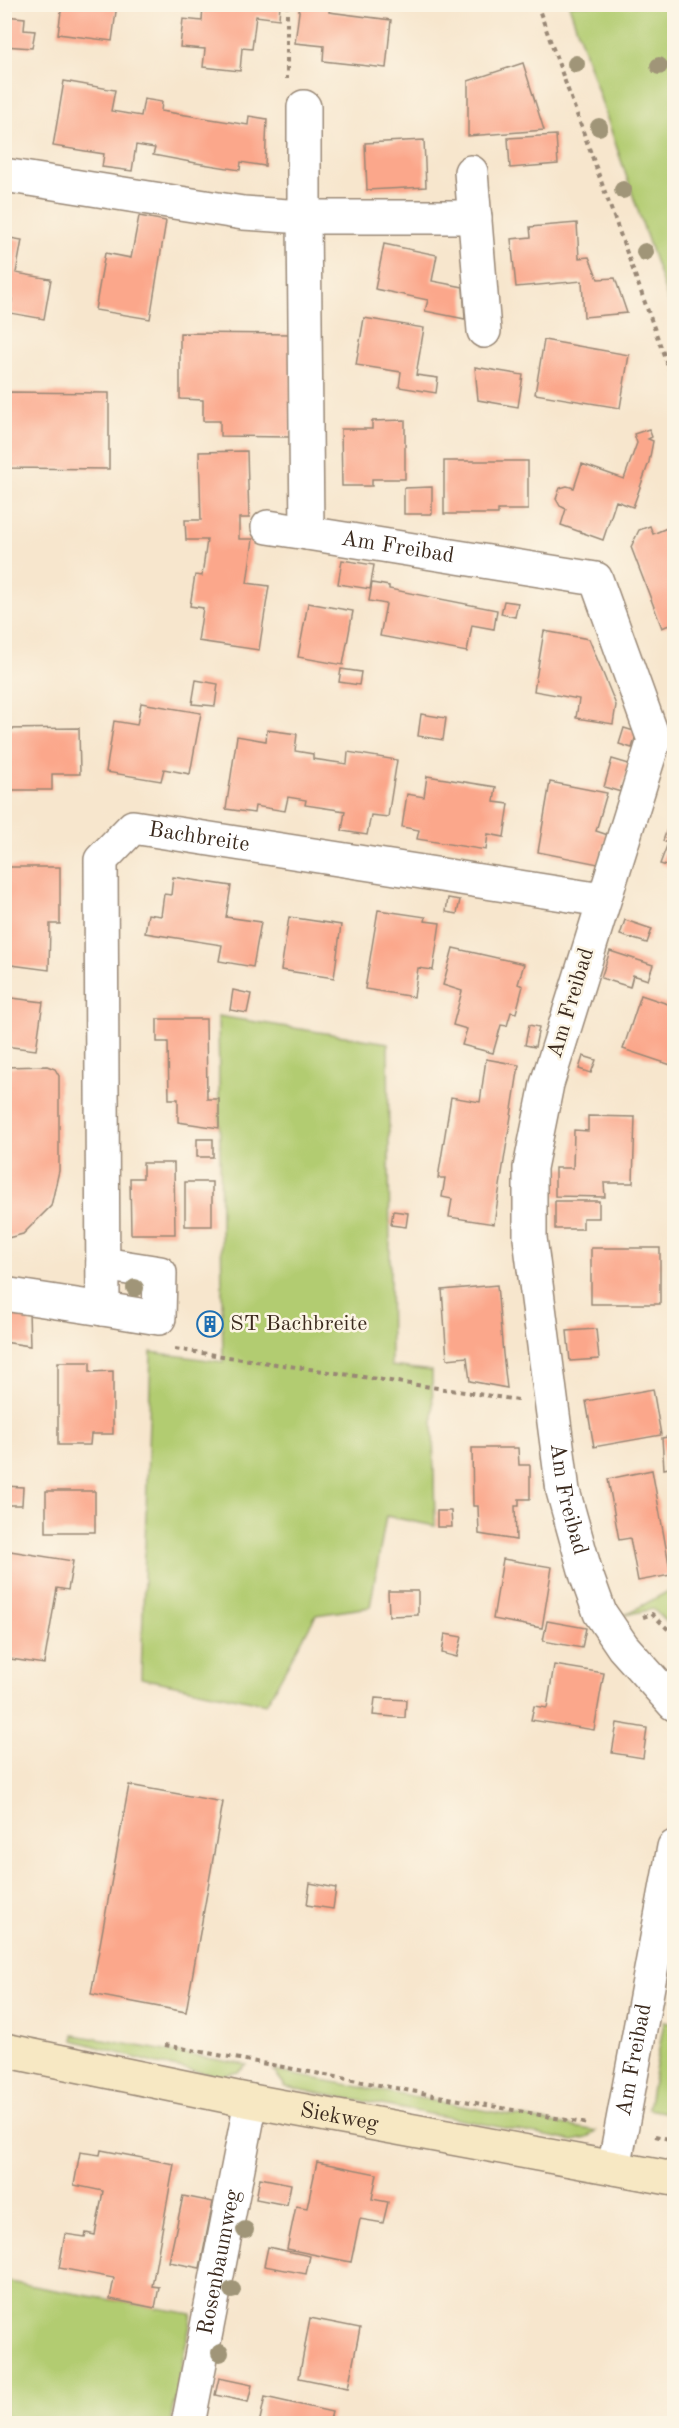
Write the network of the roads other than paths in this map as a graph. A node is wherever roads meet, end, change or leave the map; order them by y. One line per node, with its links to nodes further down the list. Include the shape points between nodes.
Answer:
1 (304, 106): 4 (street)
2 (471, 172): 5 (street)
3 (4, 175): 4 (street, via 243,213)
4 (304, 217): 5 (street); 8 (street)
5 (475, 217): 6 (street)
6 (484, 331)
7 (268, 528): 8 (street, Am Freibad)
8 (307, 533): 9 (street, Am Freibad, via 596,579 654,740)
9 (602, 900): 10 (street, Bachbreite, via 133,827 101,860); 13 (street, Am Freibad, via 547,1084 530,1168 530,1238 563,1491 600,1613 623,1647)
10 (103, 1264): 12 (street, Bachbreite); 12 (street, via 159,1273 159,1318)
11 (4, 1294): 12 (street)
12 (103, 1309)
13 (675, 1704)
14 (675, 1847): 17 (street, Am Freibad)
15 (4, 2050): 16 (street, Siekweg)
16 (251, 2101): 17 (street, Siekweg); 19 (street, Rosenbaumweg)
17 (614, 2168): 18 (street, Siekweg)
18 (675, 2179)
19 (188, 2424)

